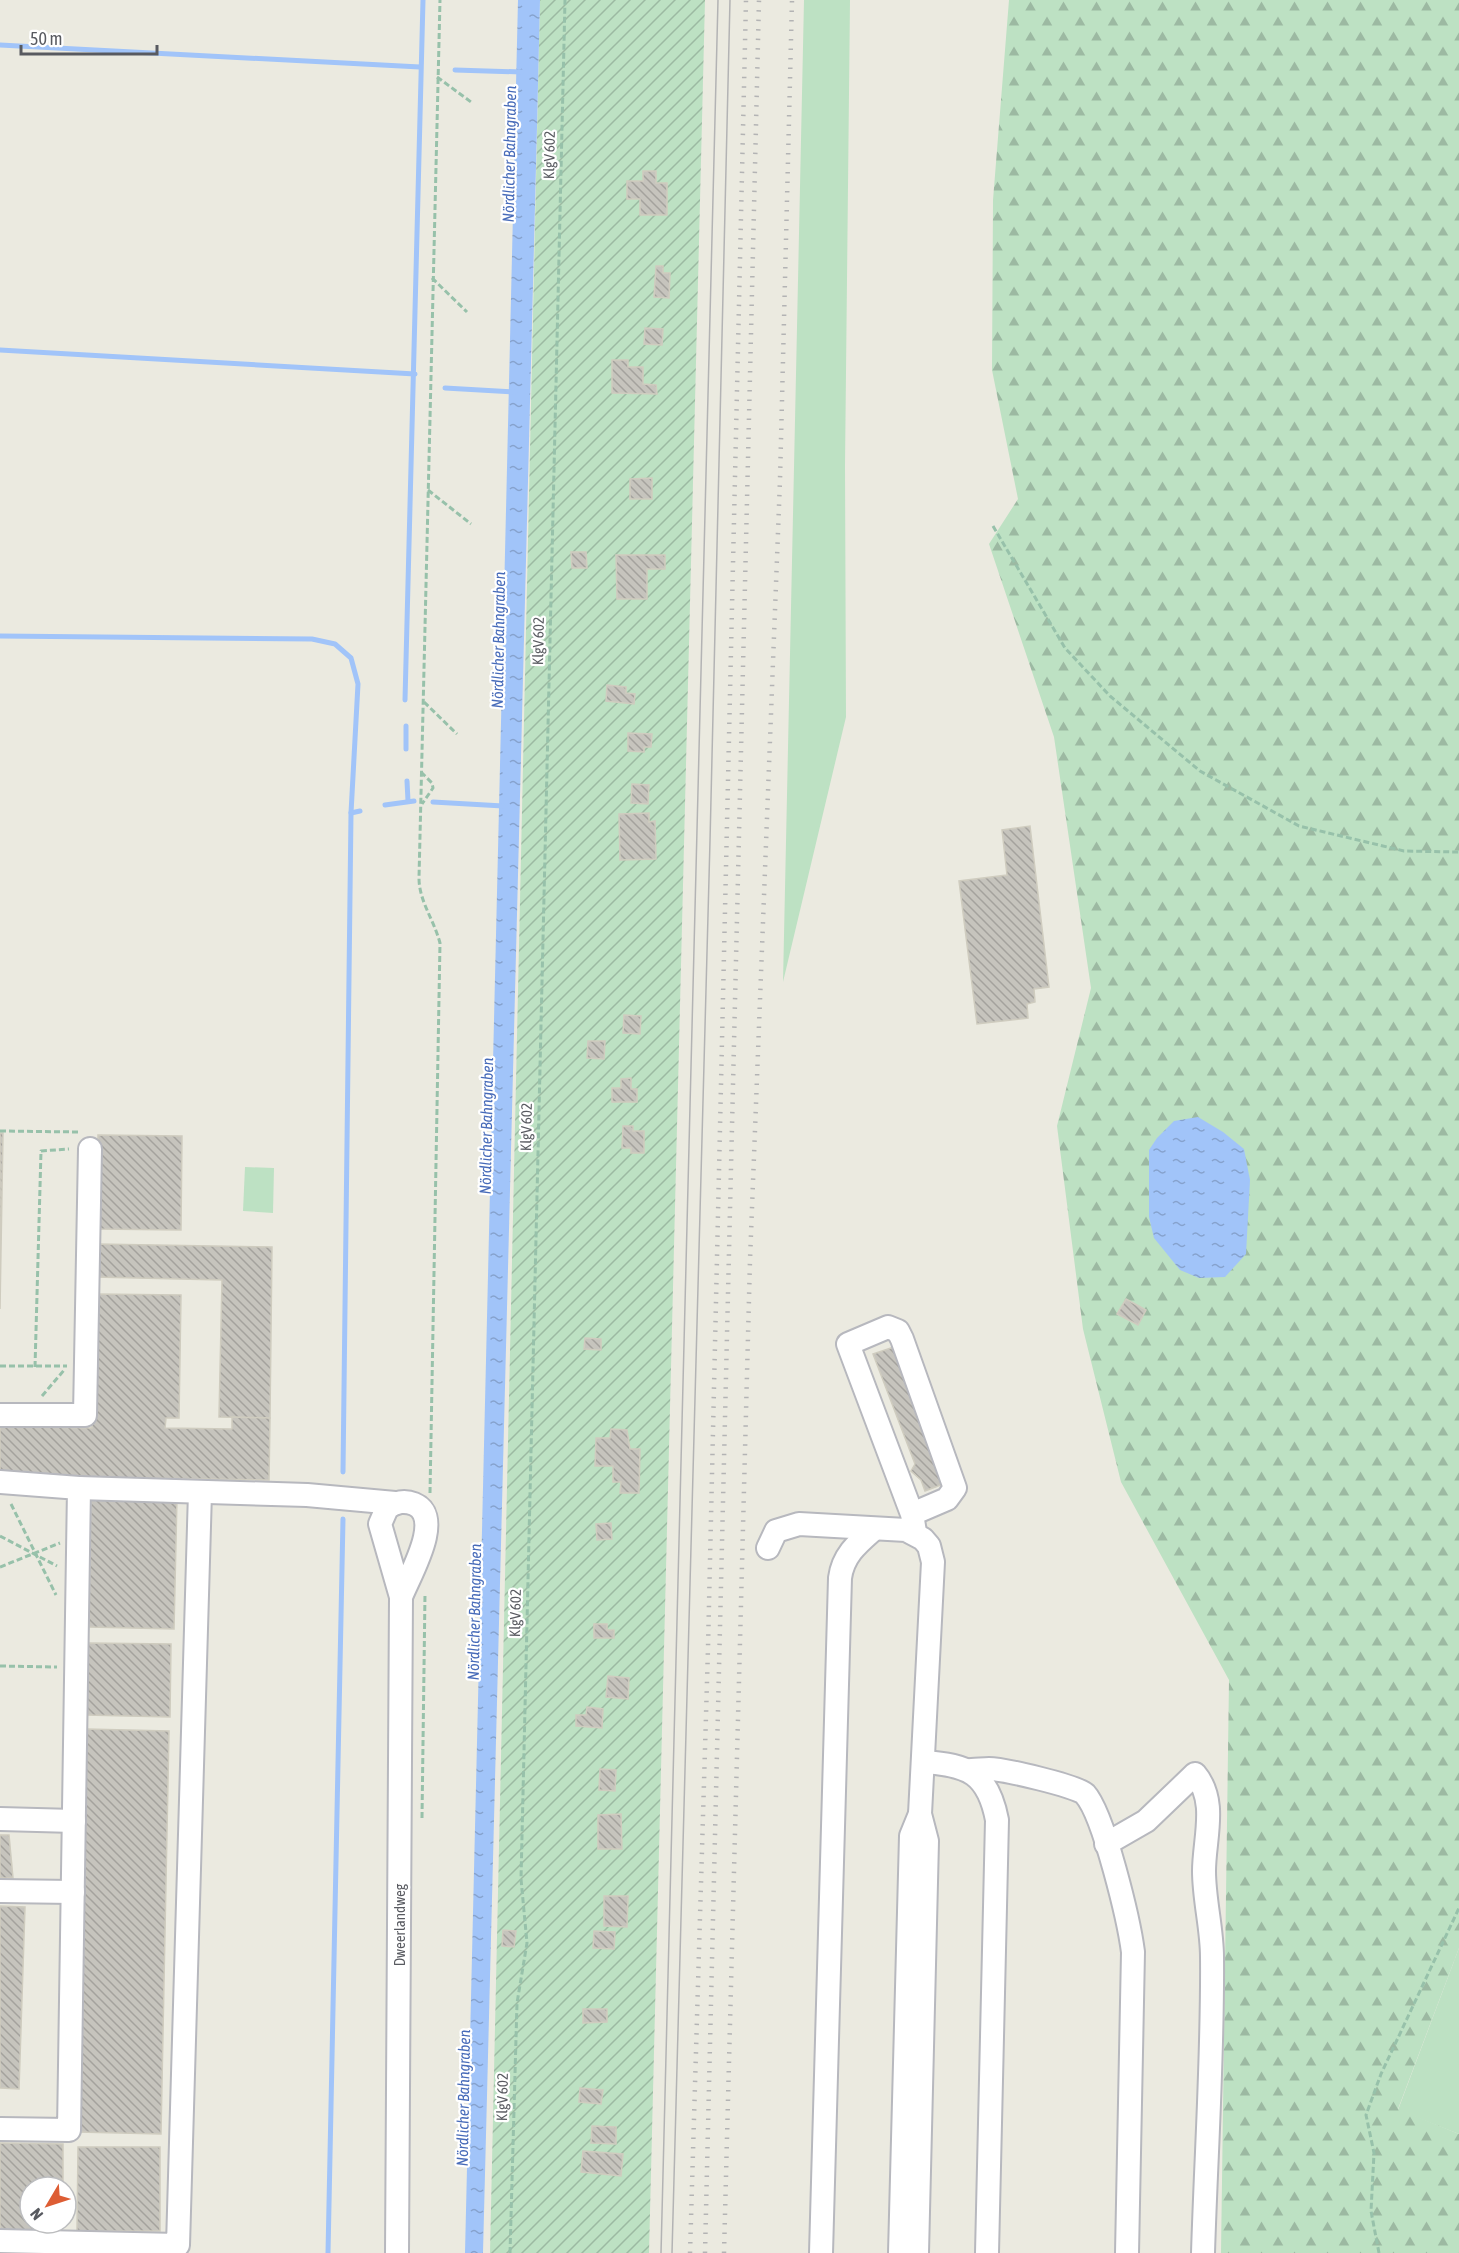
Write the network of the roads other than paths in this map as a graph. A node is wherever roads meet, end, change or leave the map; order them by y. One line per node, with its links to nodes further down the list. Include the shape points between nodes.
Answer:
1 (88, 1149): 2 (street, via 80,1360 85,1415)
2 (0, 1415)
3 (0, 1482): 4 (street)
4 (79, 1488): 5 (street); 15 (street)
5 (200, 1492): 6 (street); 20 (street, via 178,2245)
6 (395, 1503): 10 (street, Dweerlandweg, via 387,1508 380,1524); 10 (street, Dweerlandweg, via 411,1503 424,1512 428,1527)
7 (914, 1523): 7 (street, via 848,1344 888,1327 898,1331 902,1339 955,1488); 8 (street); 11 (street, via 929,1546 933,1562)
8 (874, 1529): 9 (street, via 787,1526 776,1531); 22 (street, via 849,1553 840,1578)
9 (768, 1548)
10 (401, 1597): 21 (street, Dweerlandweg)
11 (924, 1762): 12 (street, via 959,1765); 13 (street)
12 (970, 1770): 16 (street, via 990,1769 1079,1789 1089,1800); 25 (street, via 986,1787 997,1820)
13 (920, 1814): 23 (street, via 911,1836); 24 (street, via 927,1841)
14 (0, 1819): 15 (street)
15 (74, 1821): 18 (street)
16 (1106, 1844): 26 (street, via 1130,1927 1134,1969); 27 (street, via 1146,1821 1195,1774 1200,1780 1209,1809 1204,1870 1212,1956)
17 (0, 1891): 18 (street)
18 (73, 1892): 19 (street, via 69,2130)
19 (0, 2129)
20 (0, 2241)
21 (397, 2253)
22 (821, 2253)
23 (900, 2253)
24 (917, 2253)
25 (987, 2253)
26 (1127, 2253)
27 (1203, 2253)

